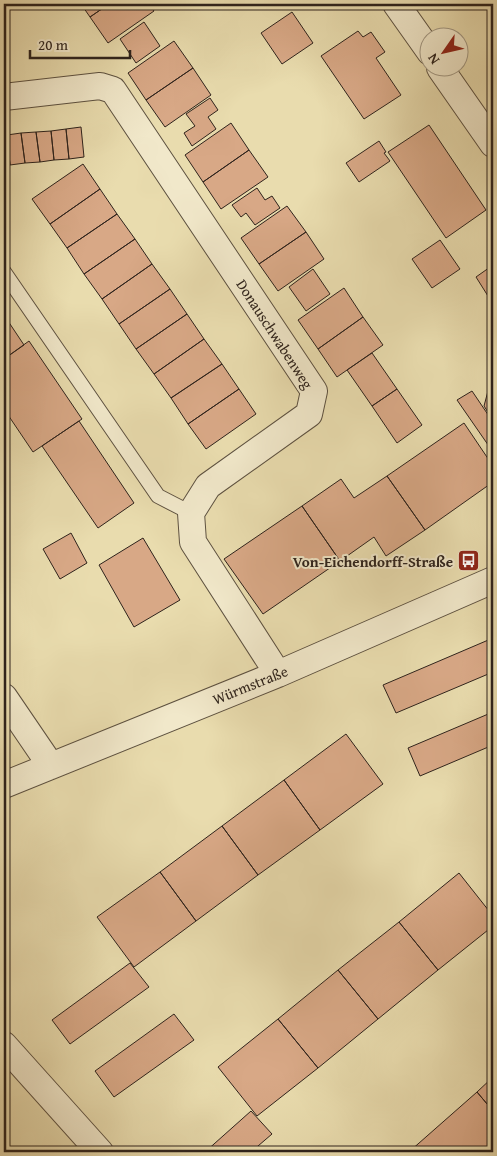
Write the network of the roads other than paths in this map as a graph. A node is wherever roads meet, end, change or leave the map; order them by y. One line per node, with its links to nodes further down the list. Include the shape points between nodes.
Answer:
1 (396, 4): 2 (street)
2 (420, 38)
3 (447, 78): 5 (street)
4 (4, 97): 7 (street, Donauschwabenweg, via 100,86 113,90 314,391 309,414 208,486)
5 (493, 144)
6 (4, 272): 7 (lane, via 158,496)
7 (191, 513): 9 (street, via 193,542)
8 (493, 580): 9 (street, Würmstraße)
9 (278, 674): 11 (street, Würmstraße)
10 (4, 697): 11 (street)
11 (51, 766): 12 (street, Würmstraße)
12 (4, 785)
13 (4, 1044): 14 (street)
14 (100, 1152)

